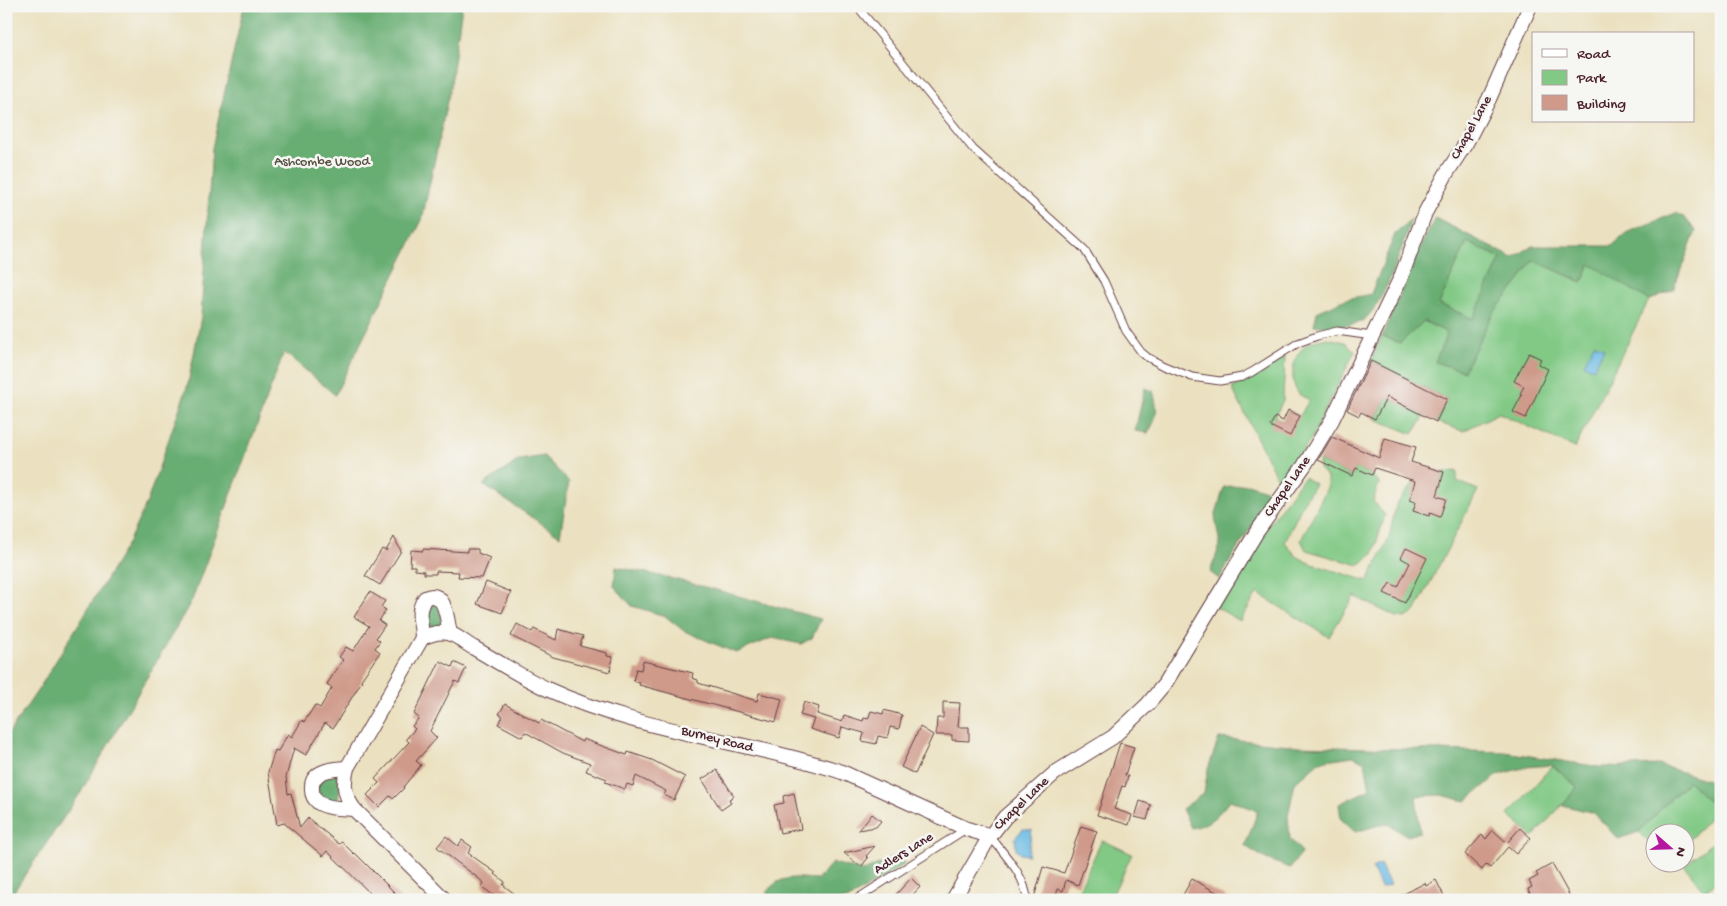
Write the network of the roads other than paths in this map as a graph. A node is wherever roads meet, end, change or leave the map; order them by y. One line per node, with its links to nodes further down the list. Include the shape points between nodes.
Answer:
1 (857, 6): 3 (lane, via 974,149 1084,250 1104,281 1126,331 1147,357 1192,377 1220,381 1252,372 1298,343 1317,336 1337,331)
2 (1530, 6): 3 (street, Chapel Lane, via 1489,99 1425,213 1401,277)
3 (1372, 336): 9 (street, Chapel Lane, via 1332,420 1256,533 1164,685 1113,737 1055,773 1005,817)
4 (450, 634): 5 (street, via 431,634); 5 (street, via 441,600 430,596 425,598 418,612); 8 (street, Burney Road, via 533,682 587,706 842,772)
5 (422, 638): 6 (street)
6 (347, 768): 7 (street, via 345,792); 7 (street, via 320,774 312,792 322,805)
7 (354, 809): 10 (street)
8 (967, 829): 9 (street, Burney Road); 11 (lane, Adlers Lane)
9 (990, 836): 12 (street, Chapel Lane); 13 (lane, via 1020,877)
10 (446, 900)
11 (855, 900)
12 (953, 900)
13 (1027, 900)

